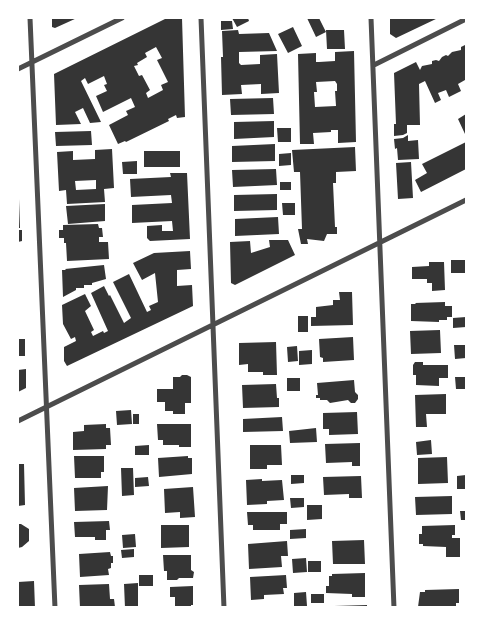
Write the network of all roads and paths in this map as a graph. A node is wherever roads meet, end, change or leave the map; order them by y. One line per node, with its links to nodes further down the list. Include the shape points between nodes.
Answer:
1 (30, 18): 6 (street)
2 (122, 18): 6 (street)
3 (202, 18): 11 (street)
4 (371, 18): 7 (street)
5 (466, 20): 7 (street)
6 (32, 62): 8 (street); 12 (street)
7 (374, 65): 10 (street)
8 (18, 69)
9 (466, 200): 10 (street)
10 (380, 243): 11 (street); 16 (street)
11 (212, 325): 12 (street); 15 (street)
12 (46, 407): 13 (street); 14 (street)
13 (18, 421)
14 (55, 608)
15 (224, 608)
16 (394, 608)

